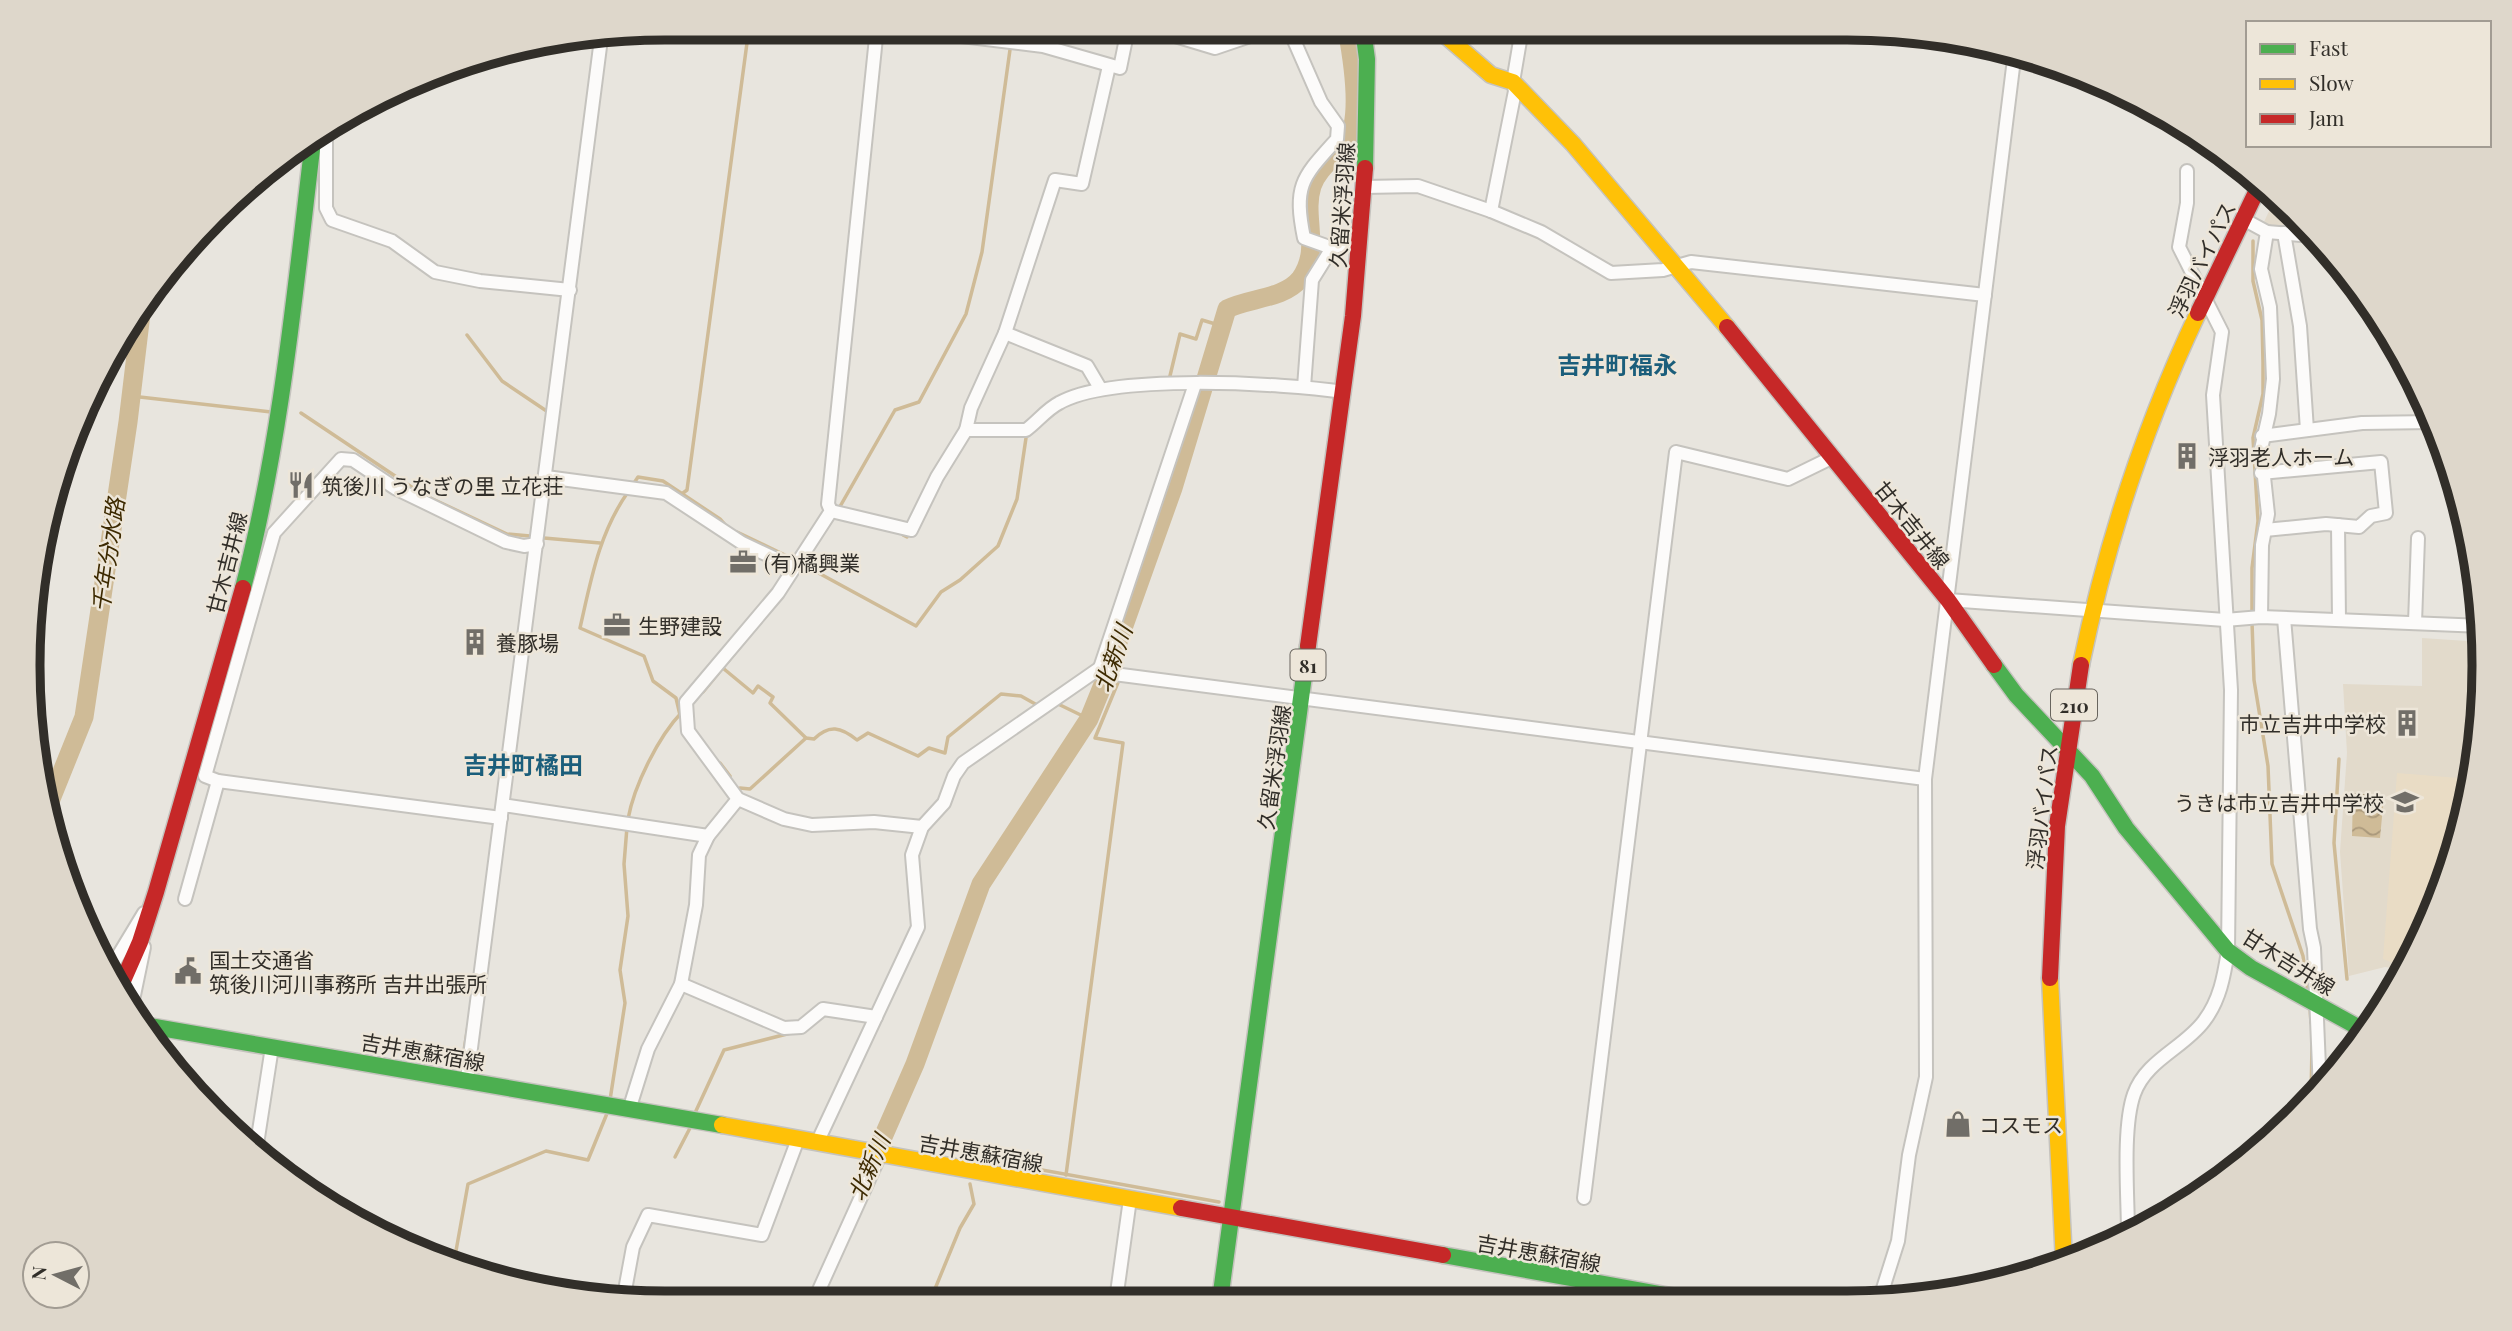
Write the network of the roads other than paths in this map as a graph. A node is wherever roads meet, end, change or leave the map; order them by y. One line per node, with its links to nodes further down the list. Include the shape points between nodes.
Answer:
1 (876, 40): 42 (street, via 828,504)
2 (996, 40): 12 (street, via 1043,46)
3 (1126, 40): 12 (street, via 1120,68)
4 (1188, 40): 5 (street, via 1215,48)
5 (1239, 40)
6 (1294, 40): 25 (street, via 1321,102 1338,125 1338,139 1304,175 1298,208 1304,238)
7 (1364, 40): 17 (main road, 久留米浮羽線 / 81, via 1368,94)
8 (1451, 40): 13 (main road, 甘木吉井線, via 1491,75)
9 (1520, 40): 13 (street)
10 (600, 44): 27 (street)
11 (2013, 64): 29 (street)
12 (1109, 66): 30 (street, via 1082,184 1055,180)
13 (1513, 82): 19 (street, via 1515,92); 26 (main road, 甘木吉井線)
14 (326, 141): 27 (street, via 326,208 332,220 392,241 435,272)
15 (312, 150): 66 (main road, 甘木吉井線, via 265,489 235,617)
16 (2187, 171): 28 (street, via 2179,247)
17 (1364, 187): 19 (street, via 1418,186); 24 (main road, 久留米浮羽線 / 81)
18 (2256, 193): 20 (main road, 浮羽バイパス / 210)
19 (1491, 211): 26 (street, via 1541,232 1611,273)
20 (2243, 219): 21 (street); 28 (main road, 浮羽バイパス / 210)
21 (2267, 232): 22 (street); 38 (street, via 2261,269 2270,307 2273,379)
22 (2284, 233): 23 (street); 37 (street, via 2301,326)
23 (2300, 235)
24 (1360, 238): 25 (street); 34 (main road, 久留米浮羽線 / 81)
25 (1332, 248): 33 (street, via 1312,280)
26 (1677, 265): 29 (street, via 1691,262); 39 (main road, 甘木吉井線)
27 (570, 290): 41 (street)
28 (2205, 294): 49 (main road, 浮羽バイパス / 210, via 2169,376 2119,516); 52 (street, via 2222,332 2213,395)
29 (1985, 295): 48 (street)
30 (1006, 333): 32 (street, via 1087,366); 36 (street, via 971,408)
31 (1202, 384): 32 (street); 33 (street); 56 (street)
32 (1099, 385): 36 (street, via 1058,403 1026,430)
33 (1304, 387): 34 (street)
34 (1344, 392): 57 (main road, 久留米浮羽線 / 81)
35 (2422, 422): 37 (street)
36 (966, 430): 42 (street, via 911,530)
37 (2307, 430): 38 (street)
38 (2262, 436): 40 (street)
39 (1833, 457): 48 (main road, 甘木吉井線); 58 (street, via 1788,479 1676,452)
40 (2261, 473): 43 (street, via 2381,462 2386,513 2371,516 2359,527); 44 (street, via 2268,499)
41 (546, 477): 46 (street); 47 (street, via 666,493 742,543)
42 (836, 512): 47 (street)
43 (2338, 525): 44 (street); 53 (street)
44 (2265, 530): 50 (street)
45 (2418, 538): 54 (street)
46 (537, 544): 61 (street, via 506,542 395,488 353,460 341,459 274,533 205,776); 63 (street)
47 (796, 563): 62 (street, via 778,593 686,709 688,731)
48 (1948, 600): 49 (street); 59 (main road, 甘木吉井線, via 2016,695); 60 (street)
49 (2093, 610): 52 (street); 59 (main road, 浮羽バイパス / 210)
50 (2259, 617): 51 (street); 52 (street)
51 (2284, 618): 53 (street); 73 (street)
52 (2225, 620): 68 (street, via 2231,690)
53 (2339, 620): 54 (street)
54 (2415, 623): 55 (street)
55 (2470, 625)
56 (1106, 671): 57 (street); 64 (street, via 963,763 944,803)
57 (1303, 699): 58 (street); 87 (main road, 久留米浮羽線 / 81)
58 (1638, 741): 60 (street); 85 (street)
59 (2068, 751): 68 (main road, 甘木吉井線); 89 (main road, 浮羽バイパス / 210, via 2058,816 2050,965)
60 (1925, 779): 91 (street, via 1926,1077 1909,1155 1898,1241)
61 (218, 781): 63 (street); 67 (street)
62 (738, 799): 64 (street, via 812,825 874,822); 65 (street)
63 (502, 812): 65 (street, via 629,822); 79 (street)
64 (922, 827): 74 (street, via 912,855 918,927)
65 (708, 836): 71 (street, via 699,855 696,905)
66 (156, 892): 69 (street); 70 (main road, 甘木吉井線); 72 (street)
67 (185, 899)
68 (2228, 951): 73 (main road, 甘木吉井線); 88 (street, via 2223,984 2203,1024 2148,1072 2134,1093 2129,1117)
69 (115, 961)
70 (124, 978)
71 (681, 984): 74 (street, via 784,1028 801,1027 823,1009); 80 (street)
72 (134, 994)
73 (2317, 1005): 75 (main road, 甘木吉井線); 78 (street)
74 (876, 1017): 83 (street)
75 (2357, 1026)
76 (156, 1027): 77 (main road, 吉井恵蘇宿線)
77 (272, 1047): 79 (main road, 吉井恵蘇宿線); 82 (street)
78 (2319, 1075)
79 (467, 1079): 80 (main road, 吉井恵蘇宿線)
80 (616, 1108): 81 (main road, 吉井恵蘇宿線)
81 (798, 1139): 83 (main road, 吉井恵蘇宿線); 90 (street, via 762,1235 648,1214 633,1247)
82 (258, 1140)
83 (817, 1143): 84 (main road, 吉井恵蘇宿線)
84 (874, 1154): 86 (main road, 吉井恵蘇宿線); 92 (street)
85 (1584, 1198)
86 (1130, 1199): 87 (main road, 吉井恵蘇宿線); 93 (street)
87 (1233, 1217): 94 (main road, 久留米浮羽線 / 81); 95 (main road, 吉井恵蘇宿線)
88 (2128, 1223)
89 (2063, 1252)
90 (625, 1289)
91 (1883, 1289)
92 (818, 1291)
93 (1117, 1291)
94 (1221, 1291)
95 (1643, 1291)

